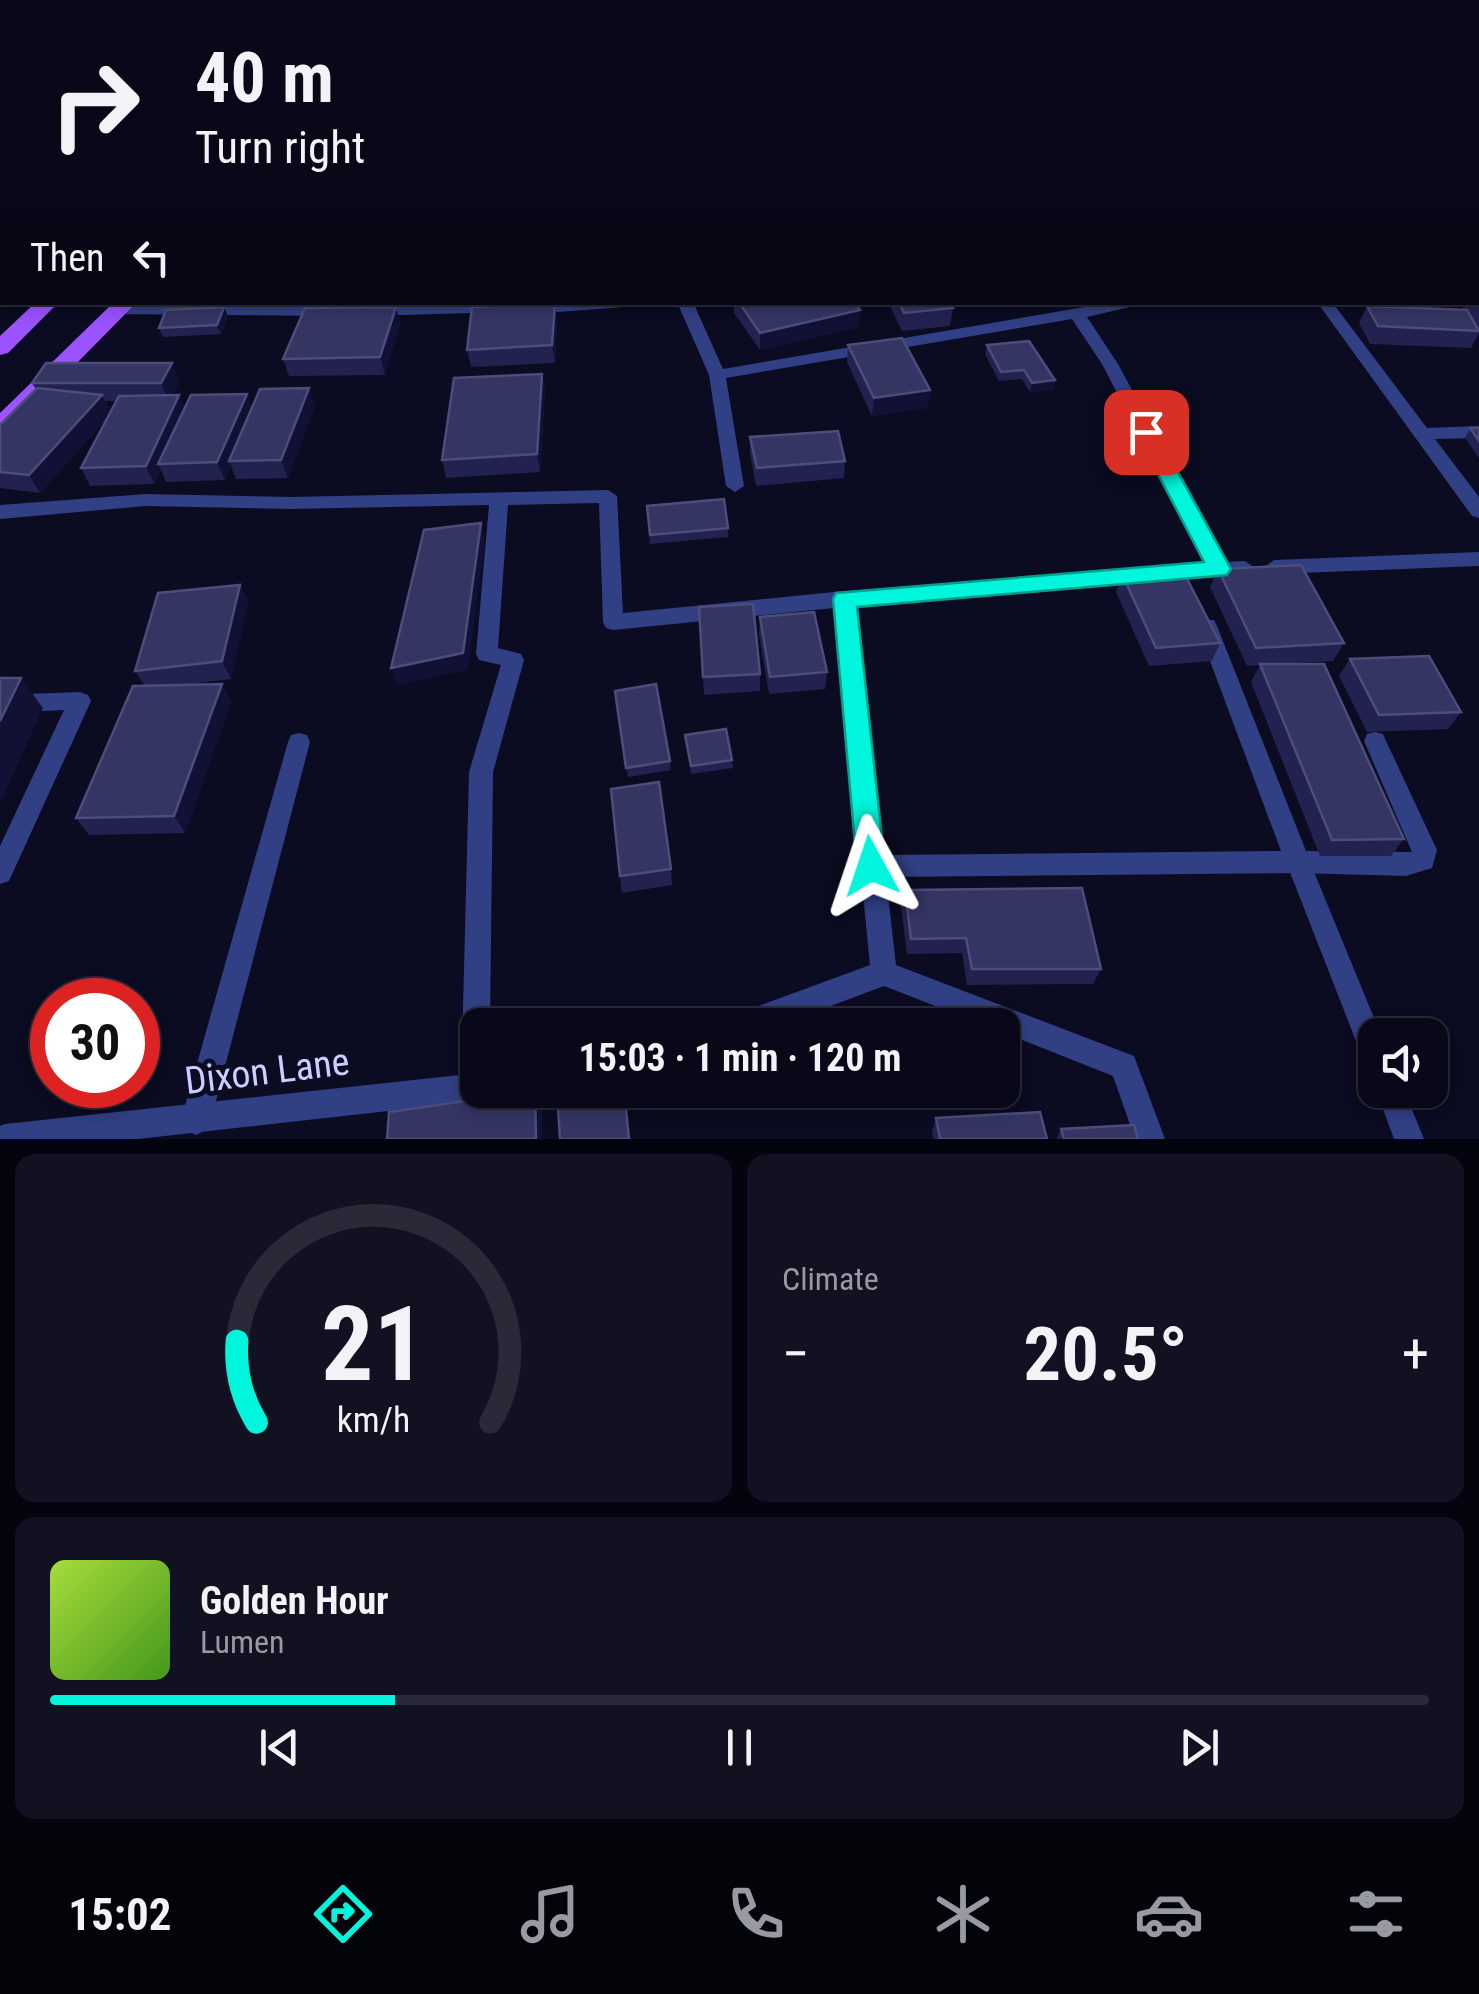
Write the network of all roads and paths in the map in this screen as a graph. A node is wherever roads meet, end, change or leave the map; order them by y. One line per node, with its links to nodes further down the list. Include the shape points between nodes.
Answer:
1 (45, 305): 10 (main road)
2 (601, 305): 8 (street)
3 (686, 305): 11 (street)
4 (1127, 305): 9 (street)
5 (1326, 305): 14 (street)
6 (123, 306): 7 (street); 12 (main road)
7 (338, 311)
8 (358, 311)
9 (1077, 314): 11 (street); 20 (street)
10 (0, 348)
11 (716, 375): 15 (street)
12 (0, 427)
13 (1479, 432): 14 (street)
14 (1423, 434): 17 (street)
15 (735, 486)
16 (499, 498): 18 (street, via 146,500); 21 (street, via 608,496 613,622); 30 (street, via 487,654 513,660 481,772)
17 (1479, 511)
18 (0, 512)
19 (1479, 559): 20 (street)
20 (1219, 569): 21 (street)
21 (844, 599): 27 (street)
22 (1205, 621): 26 (street)
23 (0, 704): 28 (street, via 80,701)
24 (299, 742): 35 (street)
25 (1375, 742): 26 (street, via 1425,850 1423,860)
26 (1298, 862): 27 (street); 32 (street)
27 (871, 866): 29 (street)
28 (0, 873)
29 (884, 973): 31 (street); 37 (street, via 1124,1066)
30 (477, 1008)
31 (790, 1008)
32 (1361, 1018)
33 (460, 1089): 35 (street, Dixon Lane)
34 (1397, 1108): 38 (street)
35 (196, 1120): 36 (street, Dixon Lane)
36 (6, 1139)
37 (1150, 1139)
38 (1409, 1139)

